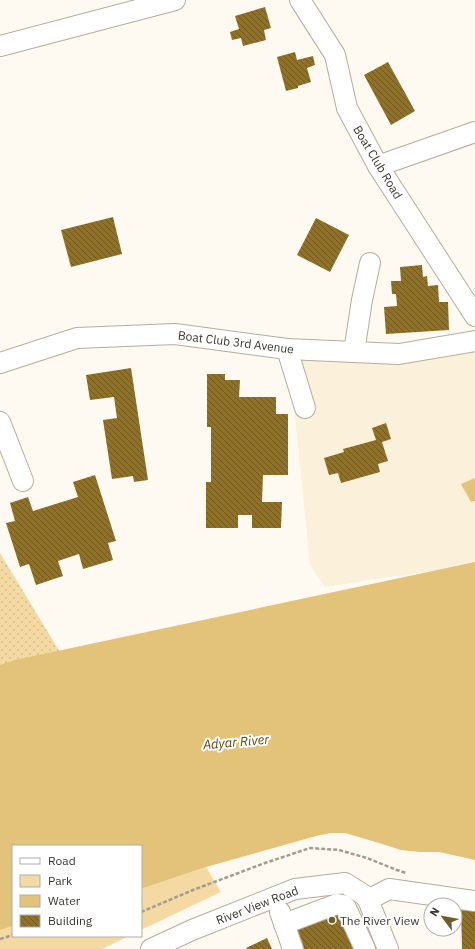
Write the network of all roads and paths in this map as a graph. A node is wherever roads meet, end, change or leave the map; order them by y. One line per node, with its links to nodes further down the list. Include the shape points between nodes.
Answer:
1 (175, 0): 3 (street)
2 (300, 0): 5 (street, Boat Club Road, via 335,55 347,108)
3 (0, 46)
4 (475, 132): 5 (street)
5 (378, 166): 7 (street, Boat Club Road)
6 (370, 263): 10 (street)
7 (475, 316)
8 (475, 341): 10 (street, Boat Club 3rd Avenue, via 399,354)
9 (287, 349): 10 (street, Boat Club 3rd Avenue); 11 (street, Boat Club 3rd Avenue, via 175,334 77,338); 12 (street)
10 (354, 352)
11 (0, 363)
12 (305, 408)
13 (0, 422): 14 (street)
14 (23, 481)
15 (274, 897): 16 (street, River View Road, via 295,889 345,883); 18 (street); 21 (street, River View Road)
16 (366, 898): 17 (street, via 389,889); 24 (street)
17 (475, 901)
18 (284, 924): 22 (street); 23 (street, via 337,904 343,905)
19 (12, 935): 20 (path)
20 (0, 939)
21 (151, 949)
22 (293, 949)
23 (365, 949)
24 (388, 949)

